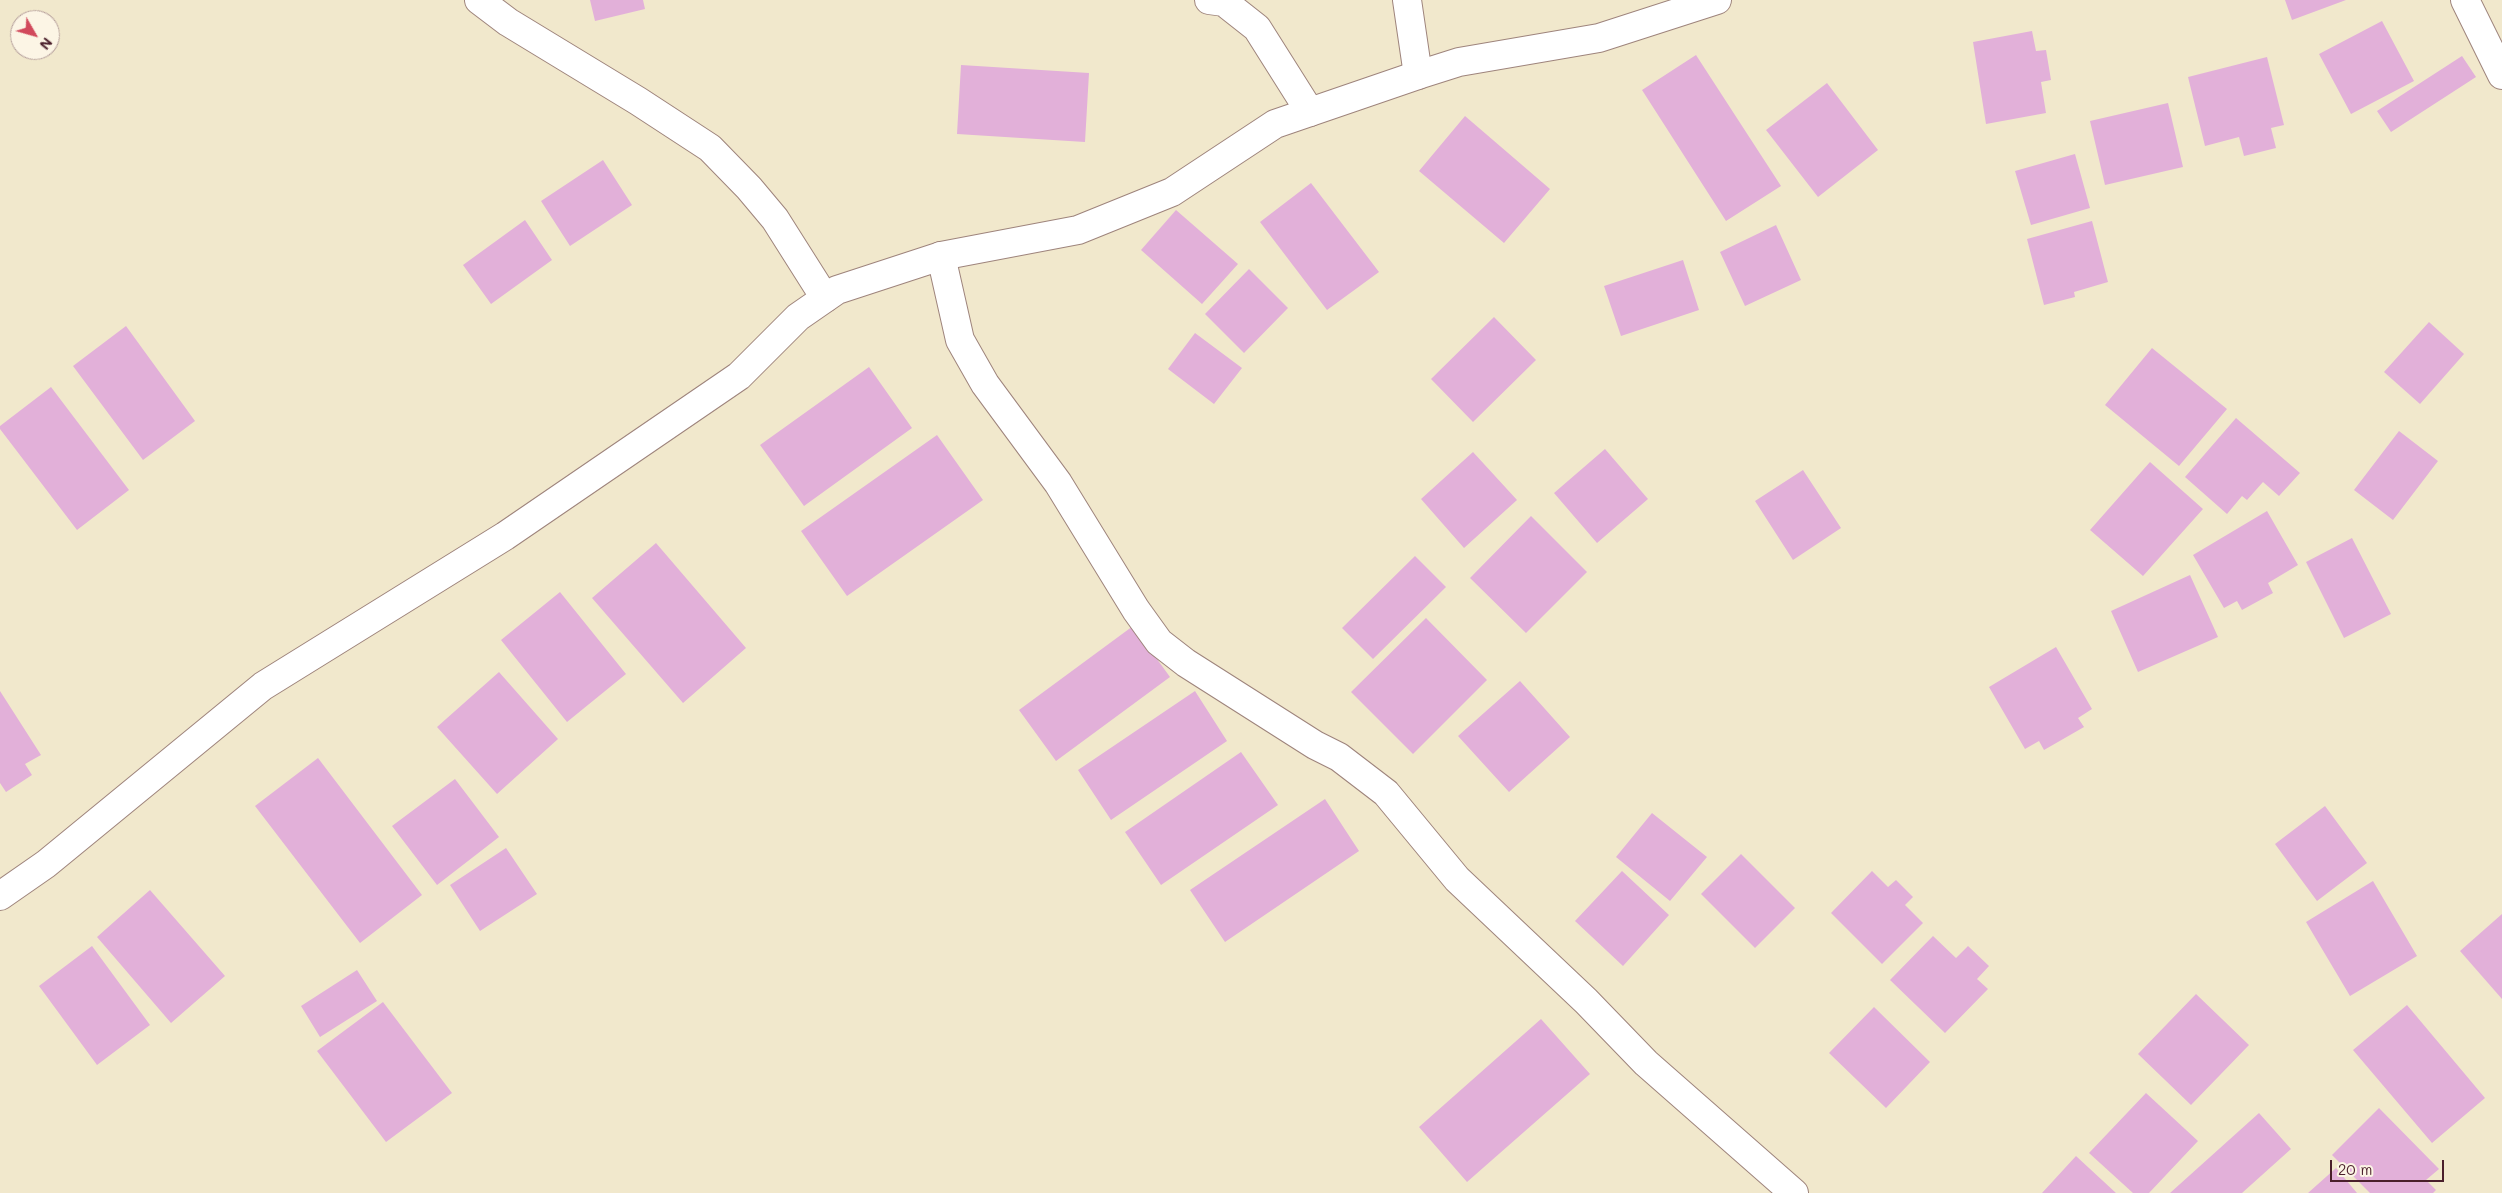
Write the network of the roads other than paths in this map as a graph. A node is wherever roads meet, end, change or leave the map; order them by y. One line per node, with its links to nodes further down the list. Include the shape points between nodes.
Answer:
1 (479, 0): 10 (street, via 508,22 710,148 775,219)
2 (1209, 0): 8 (street, via 1224,2 1256,28)
3 (1406, 0): 7 (street)
4 (1716, 0): 7 (street, via 1599,38 1459,62)
5 (2465, 0): 6 (street)
6 (2502, 74)
7 (1418, 75): 8 (street)
8 (1310, 112): 9 (street, via 1275,124 1172,192 1078,230)
9 (941, 256): 10 (street, via 837,290); 12 (street, via 960,340 985,384 1058,483 1159,642 1208,677 1339,757 1386,793 1456,879 1586,1001 1646,1063)
10 (825, 298): 11 (street, via 798,317 739,376 505,536 263,686 46,864)
11 (0, 896)
12 (1794, 1193)

